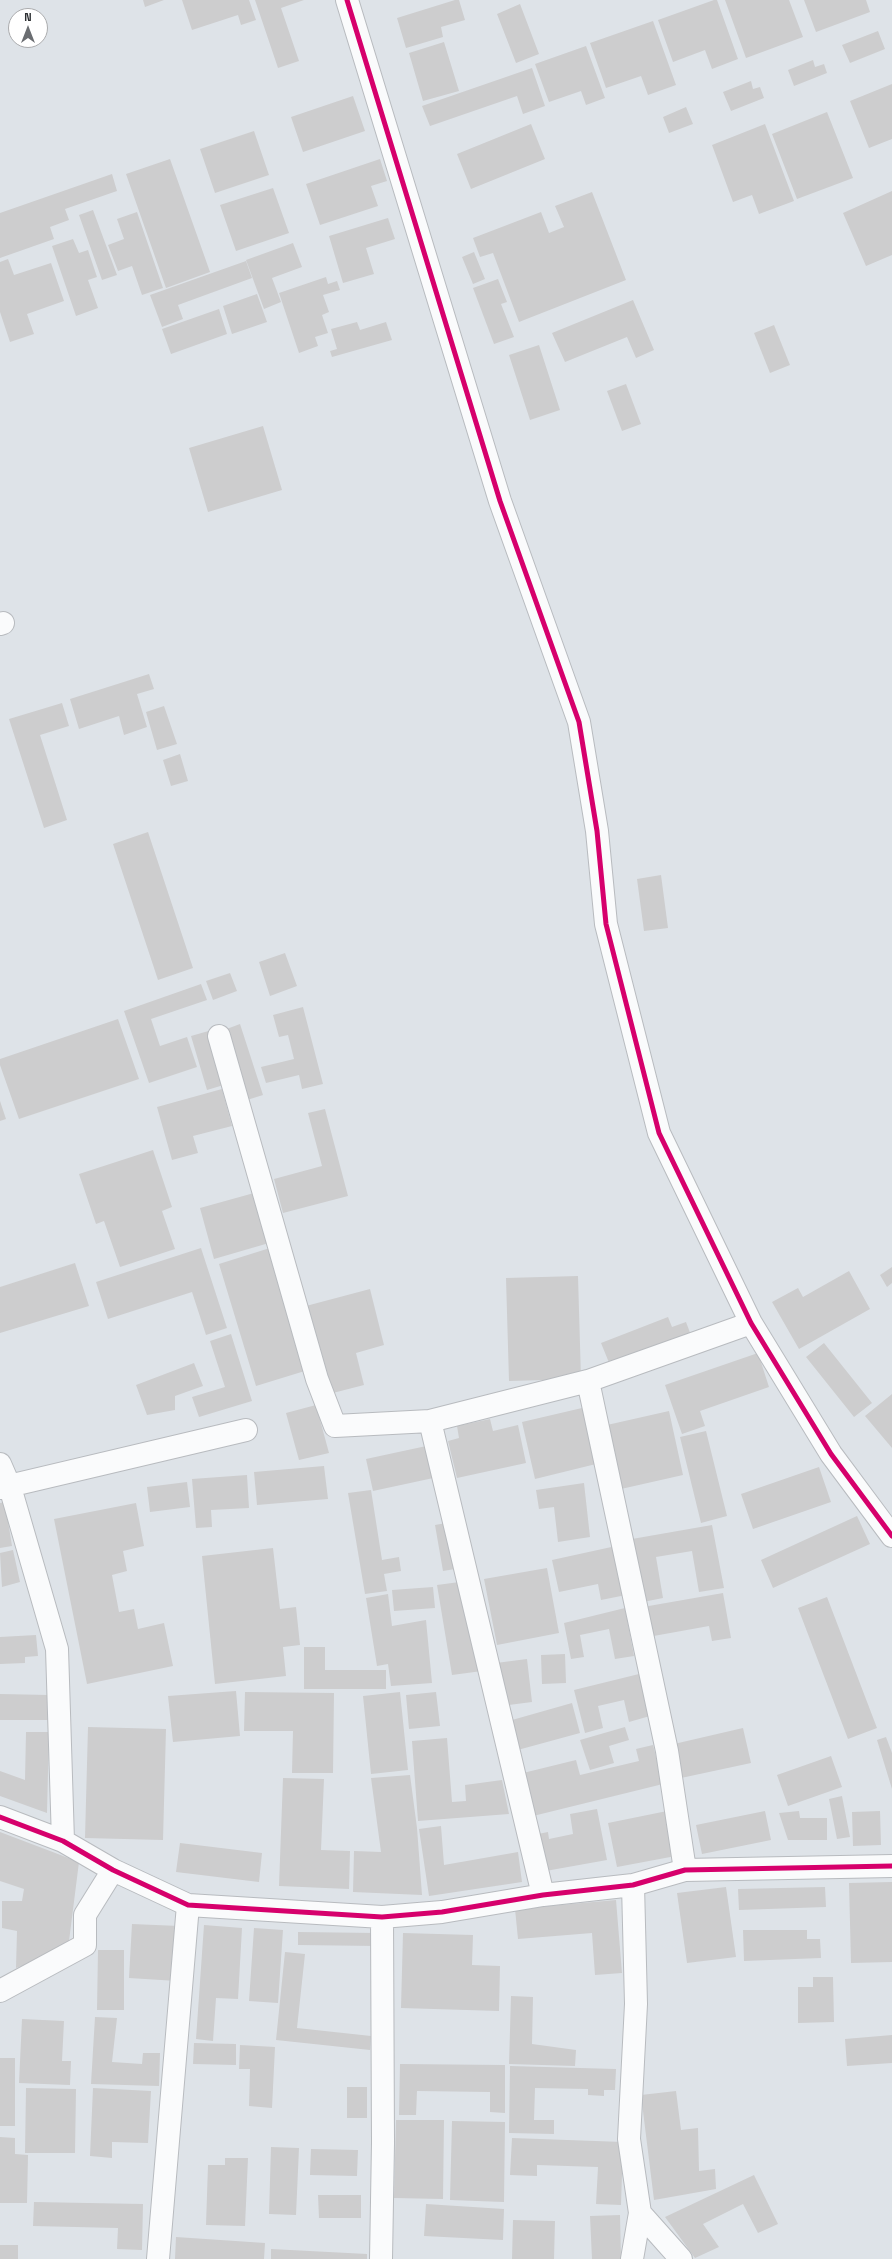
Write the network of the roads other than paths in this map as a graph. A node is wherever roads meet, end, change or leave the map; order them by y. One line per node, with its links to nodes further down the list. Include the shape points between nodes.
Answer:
1 (347, 0): 3 (street, via 500,501 579,722 597,831 606,924 659,1133)
2 (219, 1036): 5 (street, via 317,1379 335,1426)
3 (751, 1323): 4 (street); 9 (street, via 831,1454)
4 (588, 1381): 5 (street); 14 (street, via 667,1751)
5 (430, 1421): 16 (street)
6 (246, 1430): 8 (street)
7 (0, 1464): 8 (street)
8 (5, 1488): 11 (street, via 57,1649)
9 (892, 1536)
10 (0, 1817): 11 (street)
11 (63, 1841): 13 (street)
12 (892, 1866): 14 (street)
13 (113, 1870): 17 (street); 19 (street, via 85,1915 85,1945)
14 (685, 1870): 15 (street)
15 (633, 1885): 16 (street); 20 (street, via 636,2004 629,2139)
16 (543, 1895): 18 (street, via 442,1912)
17 (188, 1905): 18 (street); 21 (street)
18 (382, 1917): 22 (street)
19 (0, 1991)
20 (640, 2213): 23 (street); 24 (street)
21 (158, 2259)
22 (381, 2259)
23 (632, 2259)
24 (681, 2259)

